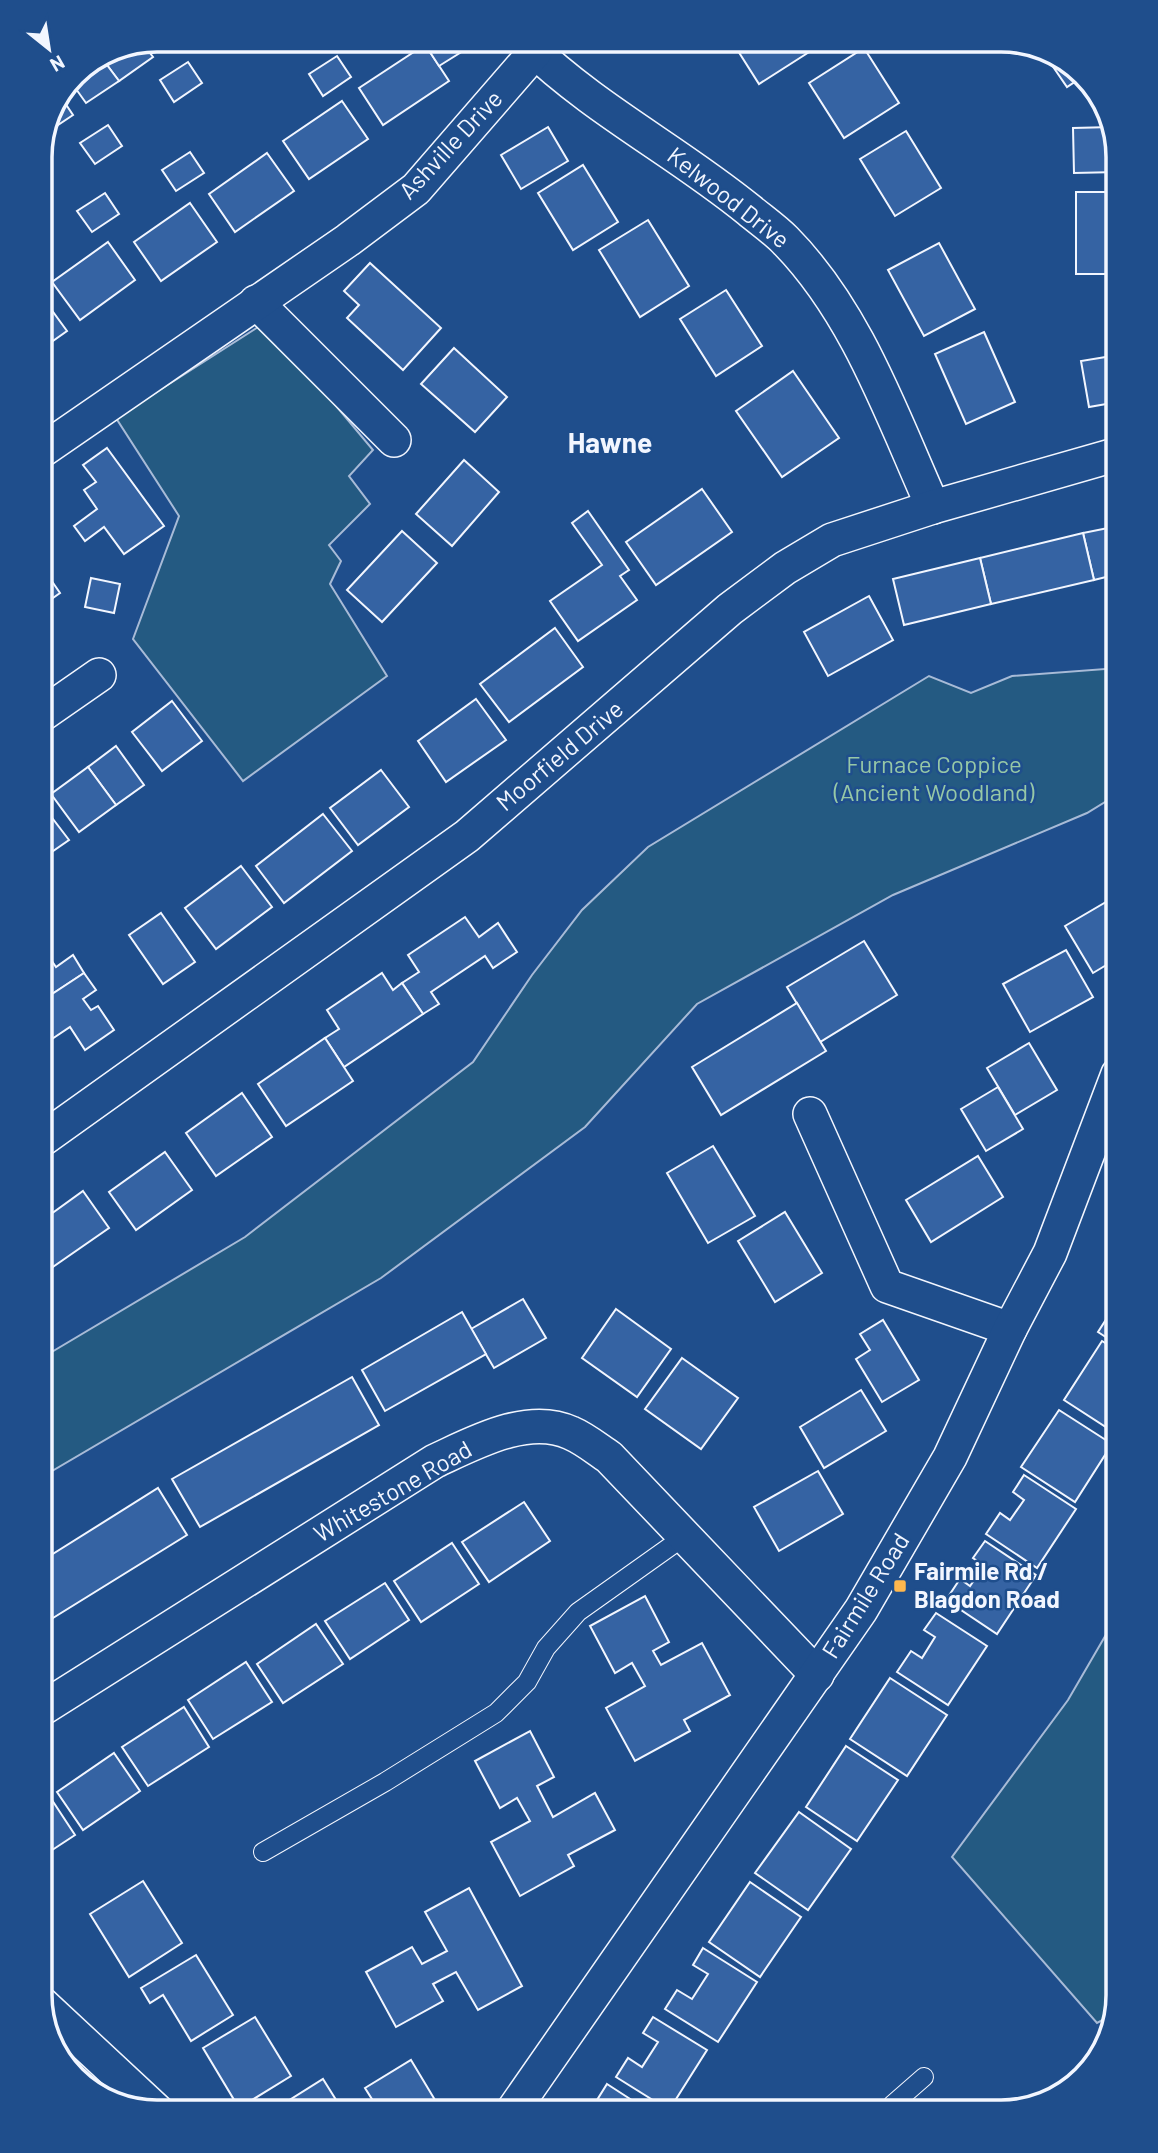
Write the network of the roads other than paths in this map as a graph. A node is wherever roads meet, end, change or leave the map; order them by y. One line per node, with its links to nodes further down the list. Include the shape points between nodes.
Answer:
1 (529, 53): 3 (street, Ashville Drive, via 416,189)
2 (537, 53): 7 (street, Kelwood Drive, via 579,90 720,186 784,239 818,277 872,371)
3 (256, 302): 4 (street); 5 (street, Ashville Drive)
4 (394, 440)
5 (53, 443)
6 (1106, 457): 7 (street, Moorfield Drive)
7 (933, 507): 12 (street, Moorfield Drive, via 832,540 785,568 730,609 467,836)
8 (99, 675): 9 (street)
9 (53, 707)
10 (1106, 1106): 13 (street, Fairmile Road, via 1050,1253)
11 (810, 1114): 13 (street, via 887,1286)
12 (53, 1132)
13 (1010, 1329): 15 (street, Fairmile Road, via 950,1457 861,1610)
14 (685, 1536): 15 (street, Whitestone Road); 16 (street, Whitestone Road, via 609,1457 570,1432 534,1426 496,1433 435,1461); 17 (lane, via 578,1612 546,1648 527,1682 496,1713)
15 (817, 1675): 21 (street, Fairmile Road)
16 (53, 1702)
17 (263, 1852)
18 (55, 2016): 20 (street)
19 (924, 2077): 22 (lane)
20 (144, 2099)
21 (520, 2100)
22 (898, 2100)

